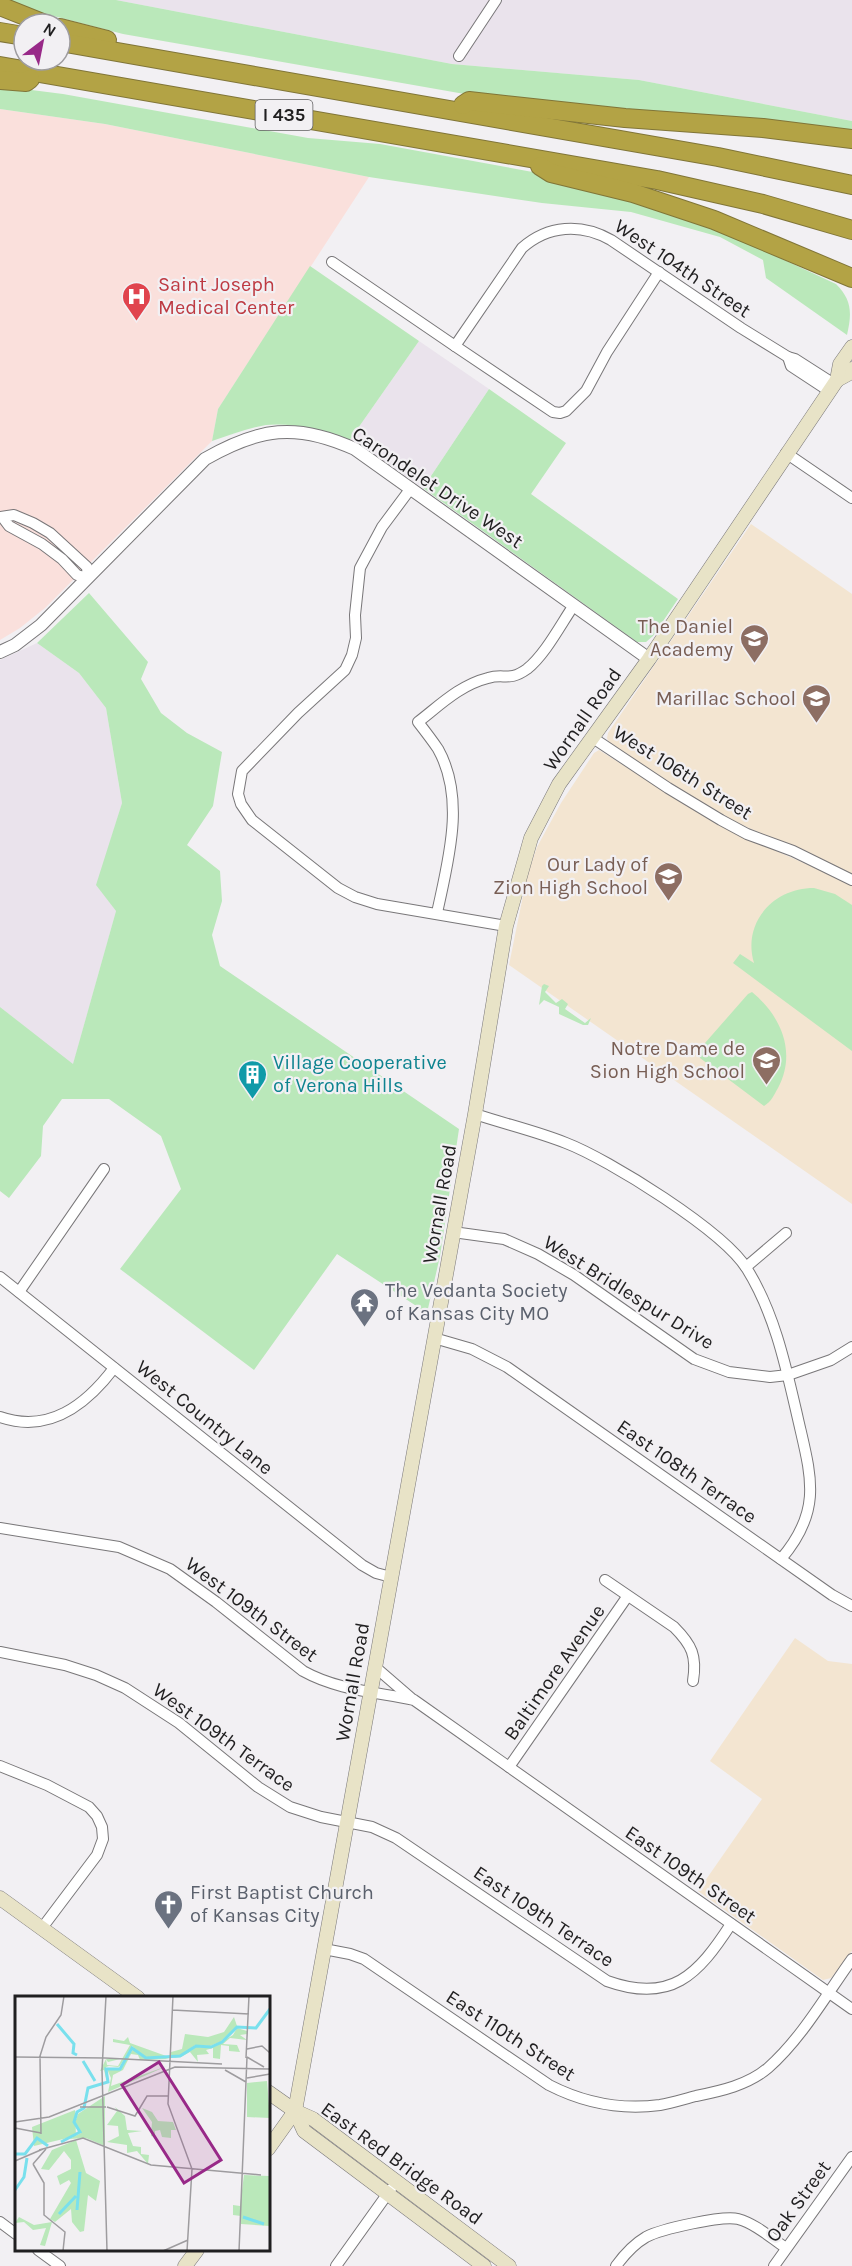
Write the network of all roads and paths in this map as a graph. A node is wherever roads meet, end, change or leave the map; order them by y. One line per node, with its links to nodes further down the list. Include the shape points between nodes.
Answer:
1 (496, 0): 6 (street)
2 (0, 6): 3 (highway)
3 (15, 12)
4 (72, 31): 7 (highway, via 127,45)
5 (72, 44): 7 (highway, I 435)
6 (459, 56)
7 (135, 57): 11 (highway, I 435)
8 (0, 66): 9 (highway, I 435)
9 (42, 74): 10 (highway, via 26,82); 13 (highway, I 435)
10 (0, 80)
11 (456, 110): 12 (highway, via 469,101); 14 (highway, I 435)
12 (852, 139)
13 (526, 156): 15 (highway, I 435, via 668,182); 17 (highway, via 551,173 633,193 703,216)
14 (852, 185)
15 (852, 230)
16 (332, 262): 21 (street)
17 (834, 271): 19 (highway); 20 (highway)
18 (659, 272): 21 (street, West 104th Street, via 595,232 555,229 536,237 522,249); 21 (street, via 586,391 573,406 560,413); 24 (street, West 104th Street, via 788,357 791,366)
19 (852, 278)
20 (852, 290)
21 (455, 346)
22 (852, 347): 24 (main road, Wornall Road, via 840,364)
23 (852, 369): 24 (main road, Wornall Road)
24 (833, 385): 25 (main road, Wornall Road)
25 (786, 453): 27 (street); 32 (main road, Wornall Road)
26 (411, 488): 29 (street, Carondelet Drive West, via 337,441 300,432 257,435 234,442 205,459); 30 (street, Carondelet Drive West); 35 (street, via 382,527 360,568 356,638 345,670 242,771 238,794 252,819 346,892 376,904)
27 (852, 498)
28 (2, 517): 29 (street, via 9,526 62,559 77,575)
29 (88, 578): 31 (street, Carondelet Drive West, via 27,637)
30 (574, 605): 32 (street, Carondelet Drive West); 35 (street, via 528,668 510,678 490,677 462,688 418,722 444,762 453,796 448,858)
31 (0, 652)
32 (649, 659): 33 (main road, Wornall Road)
33 (593, 738): 34 (street, West 106th Street, via 721,820); 36 (main road, Wornall Road, via 559,784 531,838)
34 (852, 880)
35 (437, 913): 36 (street)
36 (506, 926): 37 (main road, Wornall Road)
37 (475, 1114): 39 (main road, Wornall Road); 41 (street, via 568,1143 592,1156 689,1215)
38 (104, 1169): 43 (street)
39 (453, 1232): 44 (main road, Wornall Road); 47 (street, West Bridlespur Drive, via 504,1239 538,1254 694,1359 747,1376)
40 (786, 1233): 41 (street)
41 (746, 1267): 47 (street, via 770,1314)
42 (0, 1277): 43 (street, West Country Lane)
43 (19, 1292): 46 (street, West Country Lane)
44 (434, 1338): 50 (street, East 108th Terrace, via 472,1349 503,1365); 51 (main road, Wornall Road)
45 (852, 1347): 47 (street, West Bridlespur Drive, via 831,1360)
46 (114, 1368): 48 (street, via 86,1399 67,1413 34,1421); 51 (street, West Country Lane, via 362,1565)
47 (788, 1375): 50 (street, via 810,1473 811,1495 802,1530)
48 (0, 1418)
49 (0, 1528): 58 (street, West 109th Street, via 119,1547 170,1569 303,1671 333,1685)
50 (781, 1559): 54 (street, East 108th Terrace)
51 (391, 1577): 56 (main road, Wornall Road)
52 (605, 1580): 53 (street)
53 (627, 1597): 57 (street, via 682,1635 694,1654); 61 (street, Baltimore Avenue)
54 (852, 1606)
55 (0, 1652): 62 (street, West 109th Terrace, via 65,1665 126,1688 179,1723 290,1808)
56 (374, 1666): 58 (main road, Wornall Road); 59 (street, West 109th Street)
57 (693, 1681)
58 (370, 1691): 59 (street, West 109th Street); 62 (main road, Wornall Road)
59 (414, 1700): 61 (street, West 109th Street)
60 (0, 1766): 66 (street, via 89,1807 103,1832 97,1855)
61 (510, 1767): 65 (street, East 109th Street)
62 (347, 1823): 63 (street, West 109th Terrace, via 372,1827); 67 (main road, Wornall Road)
63 (424, 1857): 65 (street, East 109th Terrace, via 595,1974 622,1986 656,1989 683,1978 706,1961)
64 (0, 1898): 66 (main road)
65 (731, 1924): 69 (street, East 109th Street)
66 (42, 1928): 70 (main road)
67 (324, 1949): 69 (street, East 110th Street, via 364,1959 549,2085 585,2101 617,2105 660,2105 747,2081 784,2052); 73 (main road, Wornall Road)
68 (852, 1959): 69 (street, East 110th Street)
69 (828, 1992): 71 (street, East 109th Street)
70 (135, 1996)
71 (852, 2009)
72 (270, 2093): 73 (main road)
73 (295, 2111): 74 (main road, Wornall Road); 76 (main road, East Red Bridge Road, via 313,2119); 77 (main road, East Red Bridge Road, via 304,2131)
74 (270, 2145)
75 (852, 2158): 80 (street, Oak Street)
76 (396, 2181): 77 (street); 81 (main road, East Red Bridge Road)
77 (387, 2194): 84 (main road, East Red Bridge Road); 87 (street)
78 (0, 2222): 79 (street)
79 (15, 2233)
80 (786, 2248): 89 (street, via 748,2222 719,2219 647,2237); 90 (street, Oak Street)
81 (487, 2250): 84 (street); 88 (main road, East Red Bridge Road)
82 (39, 2251): 85 (street)
83 (196, 2251): 86 (main road)
84 (479, 2265)
85 (60, 2266)
86 (185, 2266)
87 (336, 2266)
88 (509, 2266)
89 (616, 2266)
90 (774, 2266)

